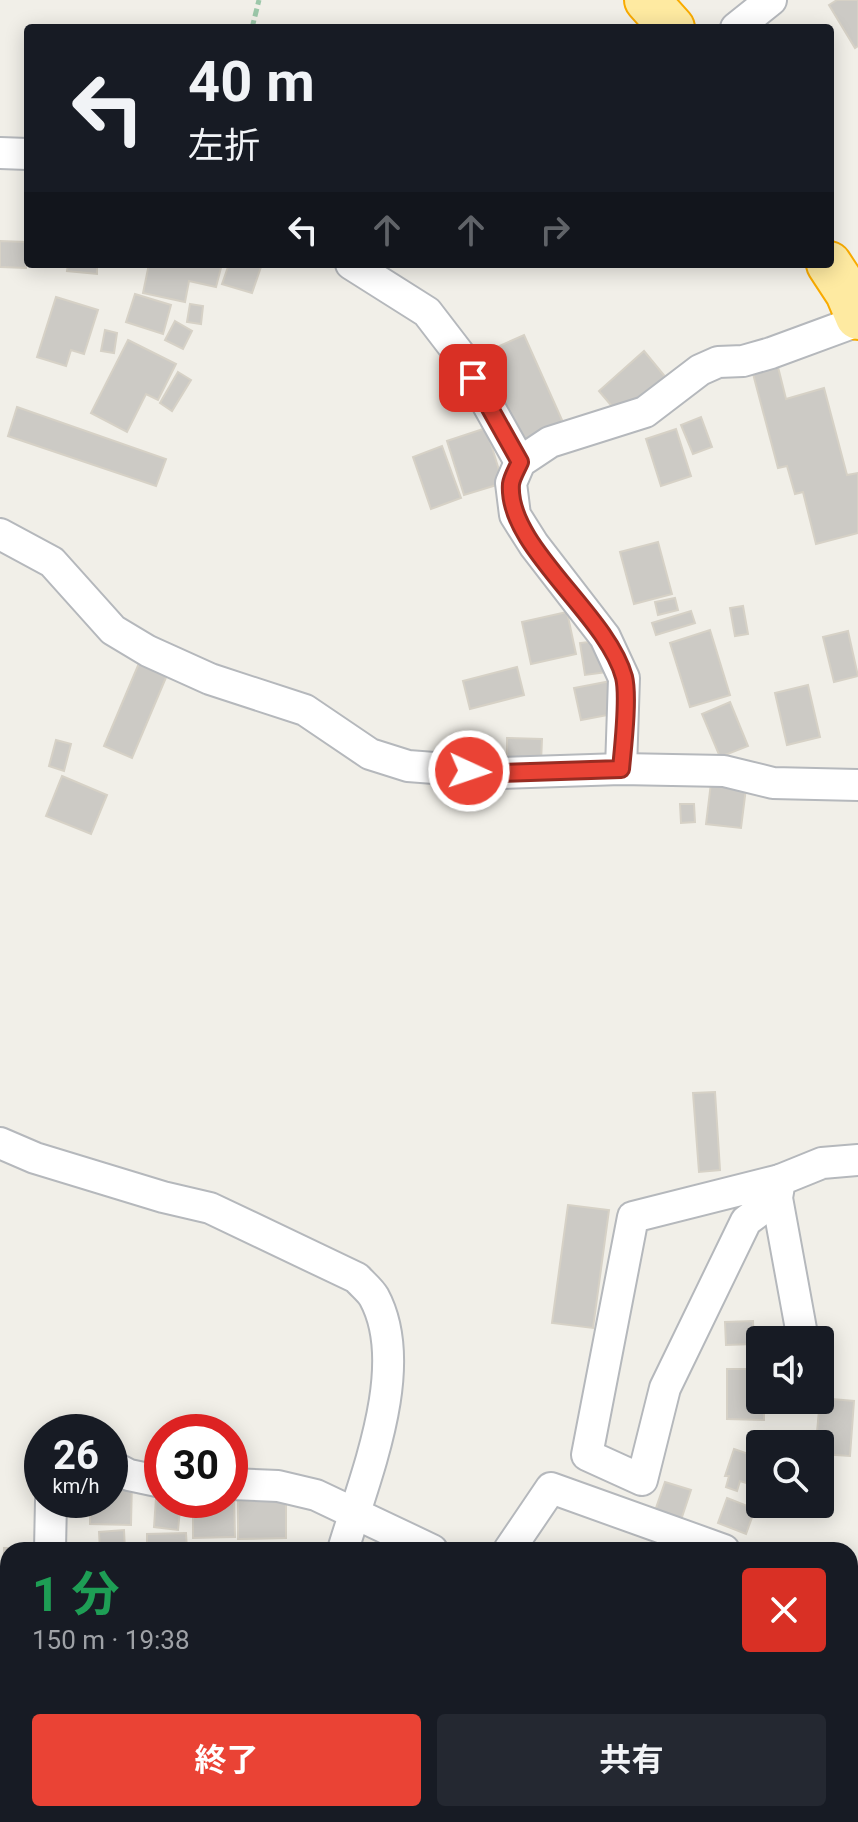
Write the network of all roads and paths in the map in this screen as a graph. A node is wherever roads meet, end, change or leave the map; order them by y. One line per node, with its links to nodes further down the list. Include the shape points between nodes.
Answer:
1 (259, 0): 4 (path)
2 (647, 0): 5 (highway)
3 (771, 0): 6 (street)
4 (253, 24)
5 (668, 24)
6 (741, 24)
7 (0, 153): 8 (street)
8 (24, 154)
9 (357, 268): 12 (street, via 427,312 460,355)
10 (832, 268): 11 (highway)
11 (858, 319): 12 (street, via 771,353 718,362 645,412 550,442)
12 (520, 462): 14 (street, via 511,483 515,515 605,637 624,678)
13 (0, 534): 14 (street, via 52,562 113,630 148,651 210,679 305,710 370,754 408,766 500,773)
14 (621, 769): 15 (street, via 724,771 773,783)
15 (858, 785)
16 (0, 1143): 21 (street, via 49,1163 210,1208 357,1278 373,1296 388,1341 385,1400 373,1458)
17 (858, 1160): 18 (street, via 822,1163)
18 (778, 1189): 18 (street, via 633,1217 587,1455 642,1480 665,1388 746,1221); 19 (street)
19 (801, 1326)
20 (248, 1485): 21 (street, via 316,1495)
21 (354, 1511): 24 (street); 25 (street)
22 (51, 1518): 23 (street)
23 (50, 1542)
24 (345, 1542)
25 (416, 1542)
26 (514, 1542): 27 (street, via 551,1488)
27 (702, 1542)

